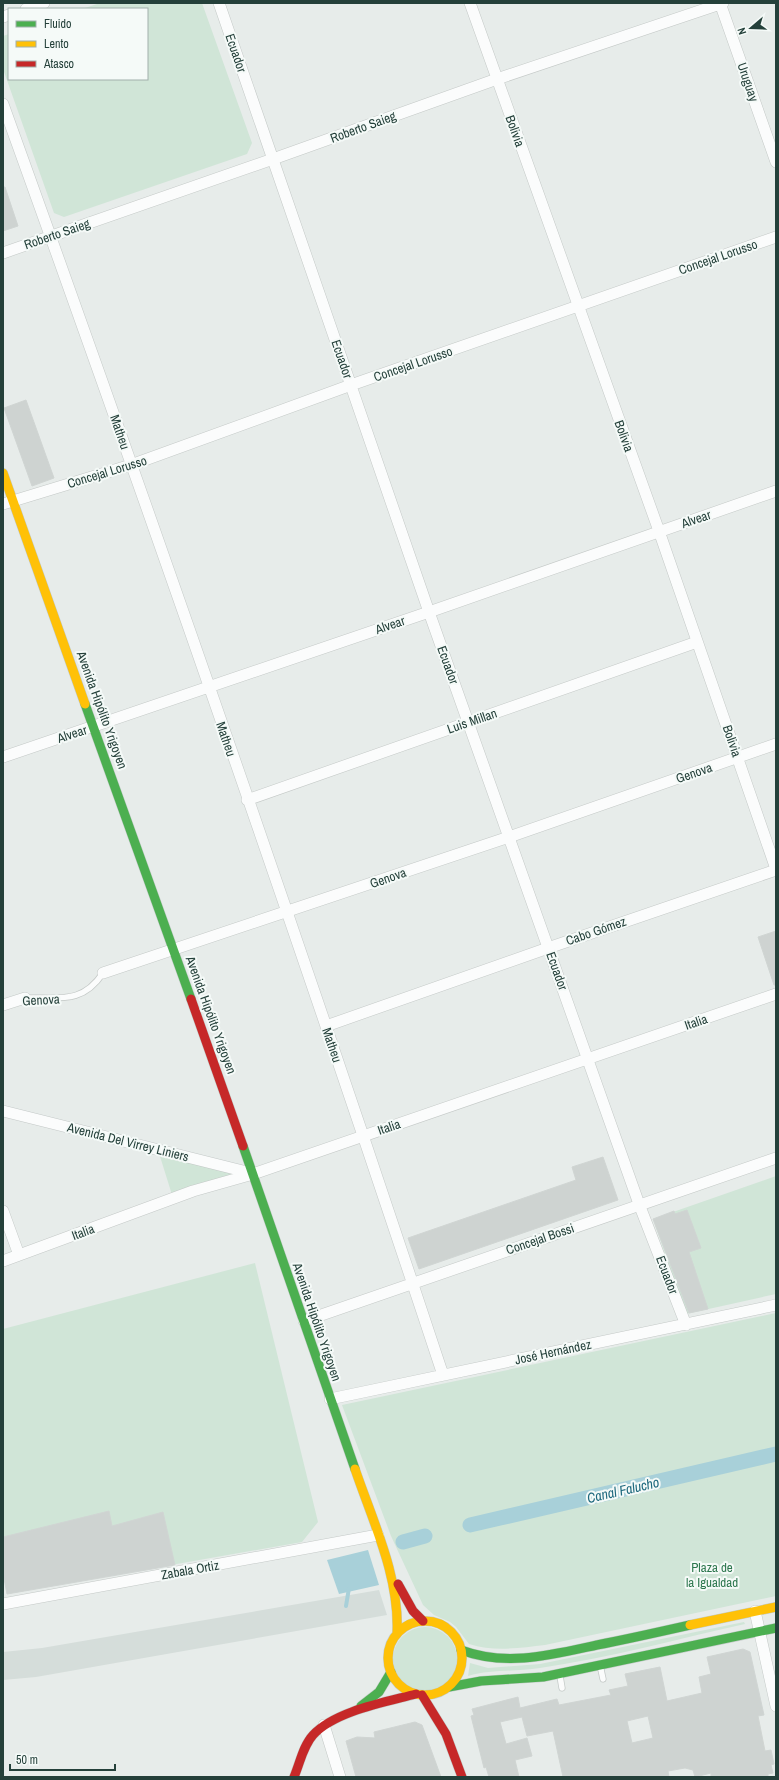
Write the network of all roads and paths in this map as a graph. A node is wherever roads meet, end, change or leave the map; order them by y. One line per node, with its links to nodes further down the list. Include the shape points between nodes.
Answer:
1 (44, 3): 5 (street)
2 (219, 3): 8 (street, Ecuador)
3 (470, 3): 6 (street, Bolivia)
4 (721, 3): 6 (street, Roberto Saieg); 9 (street, Uruguay)
5 (29, 8)
6 (497, 79): 8 (street, Roberto Saieg); 13 (street, Bolivia)
7 (3, 104): 10 (street, Matheu)
8 (273, 159): 10 (street, Roberto Saieg); 14 (street, Ecuador)
9 (776, 162)
10 (51, 237): 12 (street, Roberto Saieg); 15 (street, Matheu)
11 (776, 237): 13 (street, Concejal Lorusso)
12 (3, 253)
13 (578, 306): 14 (street, Concejal Lorusso); 19 (street, Bolivia)
14 (351, 385): 15 (street, Concejal Lorusso); 20 (street, Ecuador)
15 (131, 465): 18 (street, Concejal Lorusso); 22 (street, Matheu)
16 (3, 472): 18 (main road, Avenida Hipólito Yrigoyen)
17 (776, 491): 19 (street, Alvear)
18 (8, 502): 24 (main road, Avenida Hipólito Yrigoyen)
19 (659, 531): 20 (street, Alvear); 21 (street, Bolivia)
20 (429, 612): 22 (street, Alvear); 23 (street, Ecuador)
21 (697, 642): 23 (street, Luis Millan); 27 (street, Bolivia)
22 (208, 686): 24 (street, Alvear); 28 (street, Matheu)
23 (469, 722): 28 (street, Luis Millan); 29 (street, Ecuador)
24 (95, 727): 26 (street, Alvear); 33 (main road, Avenida Hipólito Yrigoyen)
25 (776, 744): 27 (street, Genova)
26 (3, 757)
27 (738, 758): 29 (street, Genova); 30 (street, Bolivia)
28 (247, 800): 31 (street, Matheu)
29 (509, 837): 31 (street, Genova); 32 (street, Ecuador)
30 (776, 870): 32 (street, Cabo Gómez)
31 (286, 912): 33 (street, Genova); 38 (street, Matheu)
32 (548, 948): 38 (street, Cabo Gómez); 39 (street, Ecuador)
33 (174, 950): 34 (street, Genova); 43 (main road, Avenida Hipólito Yrigoyen)
34 (103, 973): 36 (lane, Genova, via 86,992 67,999)
35 (776, 994): 39 (street, Italia)
36 (25, 998): 37 (street, Genova)
37 (3, 1005)
38 (326, 1026): 41 (street, Matheu)
39 (588, 1059): 41 (street, Italia); 44 (street, Ecuador)
40 (3, 1111): 43 (street, Avenida Del Virrey Liniers)
41 (364, 1136): 43 (street, Italia); 48 (street, Matheu)
42 (776, 1158): 44 (street, Concejal Bossi)
43 (253, 1174): 46 (street, Italia, via 193,1191); 50 (main road, Avenida Hipólito Yrigoyen)
44 (639, 1204): 48 (street, Concejal Bossi); 51 (street, Ecuador)
45 (3, 1211): 46 (street)
46 (19, 1255): 47 (street, Italia)
47 (3, 1261)
48 (412, 1283): 50 (street, Concejal Bossi); 52 (street, Matheu)
49 (776, 1305): 51 (street, José Hernández)
50 (304, 1321): 53 (main road, Avenida Hipólito Yrigoyen)
51 (686, 1325): 52 (street, José Hernández)
52 (443, 1375): 53 (street, José Hernández)
53 (330, 1399): 54 (main road, Avenida Hipólito Yrigoyen)
54 (378, 1535): 55 (main road, Avenida Hipólito Yrigoyen); 56 (street, Zabala Ortiz)
55 (389, 1569): 59 (main road, Avenida Hipólito Yrigoyen, via 405,1598); 62 (main road, Avenida Hipólito Yrigoyen, via 397,1599)
56 (3, 1604)
57 (776, 1607): 58 (main road)
58 (755, 1611): 61 (street); 63 (main road, via 541,1657 494,1659)
59 (423, 1622): 62 (main road, via 411,1624); 63 (main road, via 440,1624 456,1639)
60 (776, 1628): 61 (main road)
61 (760, 1632): 64 (main road); 71 (street)
62 (397, 1634): 65 (main road, via 389,1649 388,1661)
63 (461, 1650): 68 (main road, via 462,1662 459,1673)
64 (600, 1665): 66 (main road); 67 (lane)
65 (391, 1672): 70 (main road, via 401,1686); 72 (main road, via 371,1701)
66 (559, 1674): 68 (main road, via 526,1680 481,1681); 69 (lane)
67 (603, 1679)
68 (446, 1688): 70 (main road, via 433,1694); 74 (main road, via 442,1705)
69 (562, 1688)
70 (419, 1694): 72 (main road); 74 (main road)
71 (776, 1706)
72 (342, 1717): 73 (main road)
73 (324, 1725): 75 (main road, via 308,1742); 76 (street)
74 (446, 1734): 77 (main road)
75 (294, 1777)
76 (340, 1777)
77 (462, 1777)

